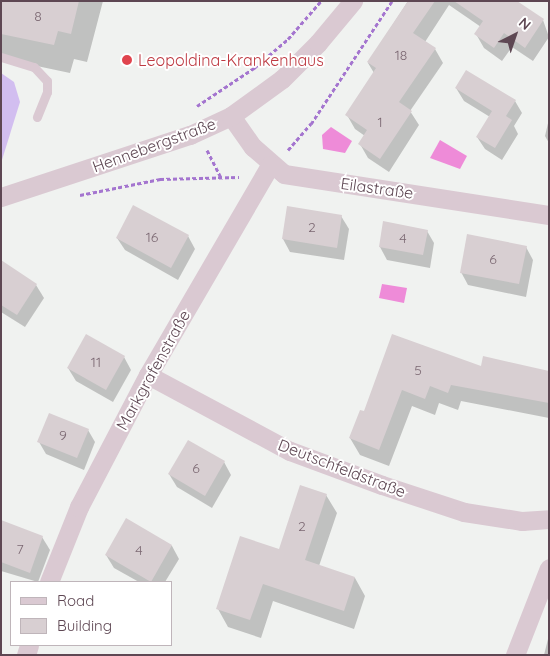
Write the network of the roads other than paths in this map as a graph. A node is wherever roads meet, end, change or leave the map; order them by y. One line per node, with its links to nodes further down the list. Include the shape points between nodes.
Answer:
1 (353, 1): 3 (street, Hennebergstraße, via 318,44 282,79)
2 (1, 57): 4 (lane, via 34,67 44,76 47,92)
3 (231, 116): 5 (street, Eilastraße); 6 (street, Hennebergstraße, via 190,134)
4 (37, 117)
5 (270, 165): 7 (street, Eilastraße, via 284,174 300,178 468,200); 8 (street, Markgrafenstraße)
6 (1, 197)
7 (549, 215)
8 (148, 375): 9 (street, Deutschfeldstraße, via 290,451 382,485 464,512 522,521); 11 (street, Markgrafenstraße, via 78,507)
9 (549, 519)
10 (549, 568): 12 (street)
11 (49, 581)
12 (516, 655)

